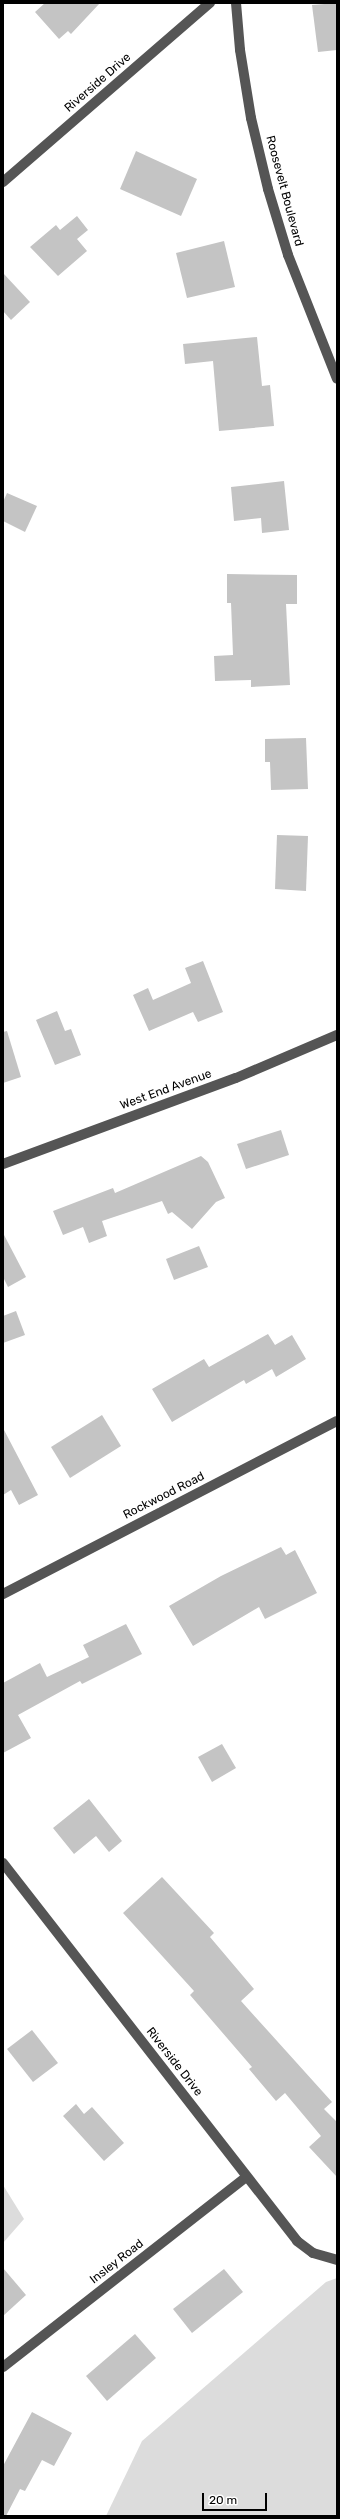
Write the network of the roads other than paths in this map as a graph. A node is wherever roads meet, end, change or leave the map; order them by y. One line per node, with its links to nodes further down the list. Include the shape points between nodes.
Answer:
1 (210, 3): 3 (street, Riverside Drive)
2 (236, 3): 4 (street, Roosevelt Boulevard, via 250,111 268,189 288,255)
3 (3, 182)
4 (337, 379)
5 (337, 1035): 6 (street, West End Avenue, via 236,1078)
6 (3, 1164)
7 (337, 1422): 8 (street, Rockwood Road)
8 (3, 1594)
9 (3, 1863): 10 (street, Riverside Drive)
10 (246, 2177): 11 (street, Riverside Drive, via 297,2241 313,2253); 12 (street, Insley Road)
11 (337, 2260)
12 (3, 2367)

